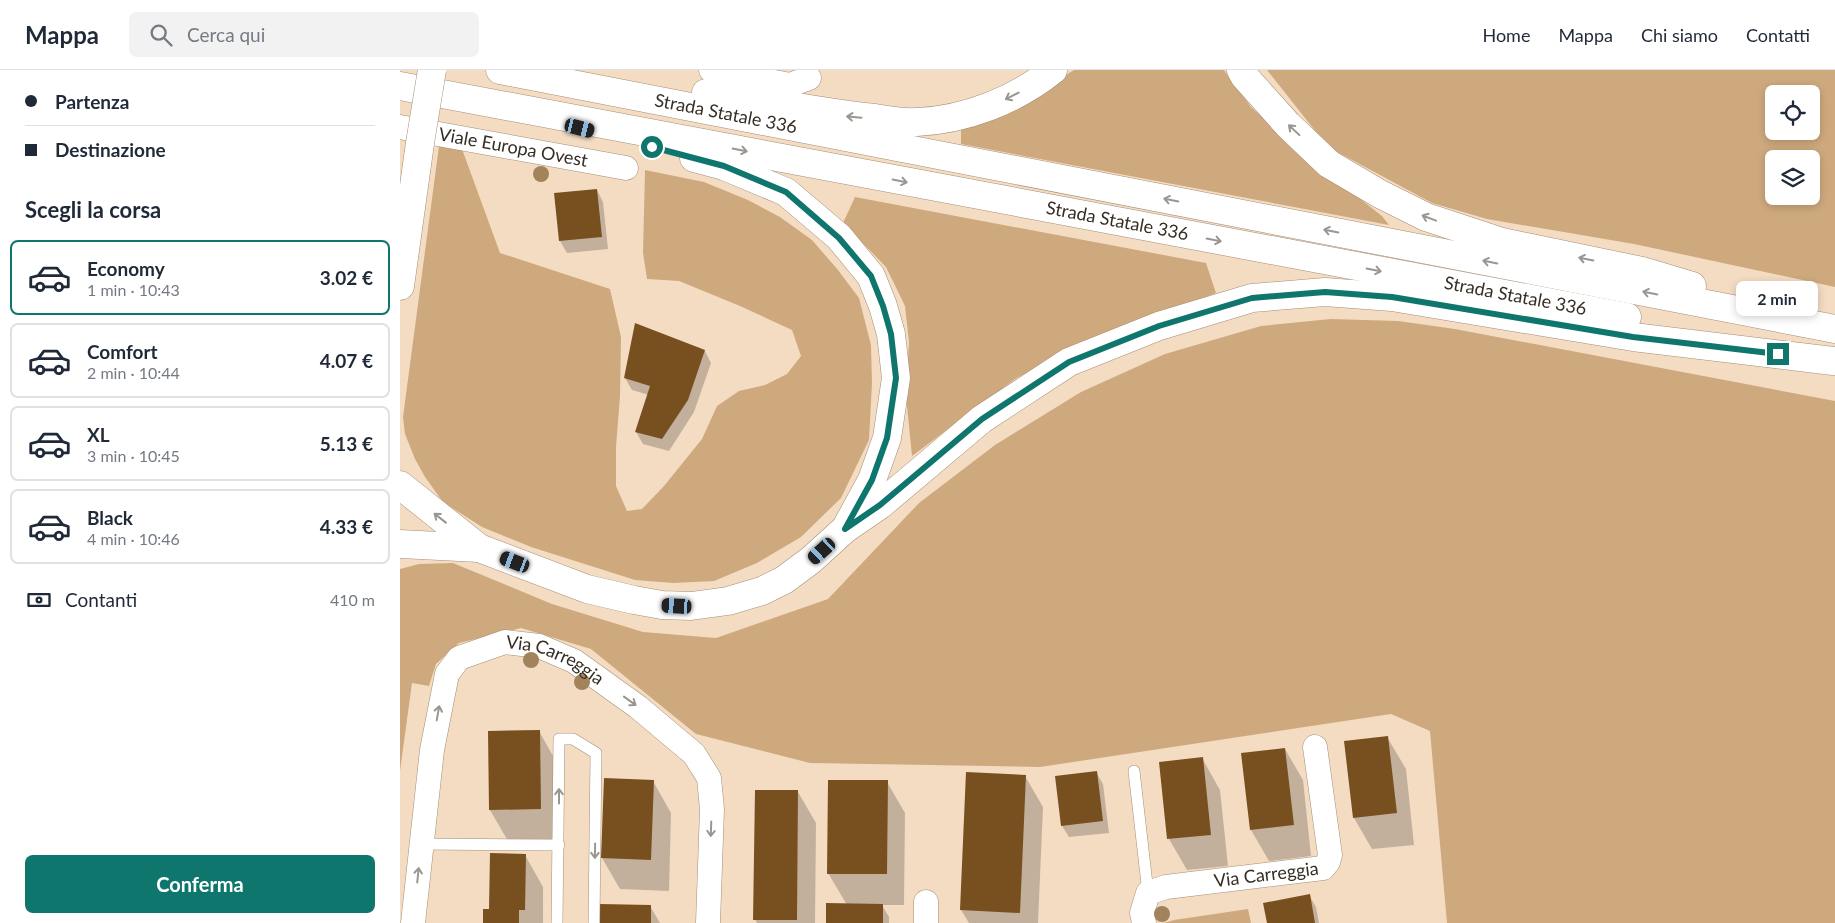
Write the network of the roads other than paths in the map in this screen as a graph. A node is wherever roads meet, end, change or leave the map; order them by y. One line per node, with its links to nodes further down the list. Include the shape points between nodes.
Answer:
1 (432, 70): 10 (main road, bridge)
2 (500, 70): 13 (main road, Strada Statale 336, one-way to 2)
3 (514, 70): 5 (main road, one-way to 3, via 1037,83 992,106 916,122 841,116 733,96)
4 (711, 70): 7 (street, via 790,85)
5 (1053, 70)
6 (1241, 70): 13 (main road, one-way to 6, via 1642,271 1502,242 1426,217 1329,164 1288,125)
7 (809, 78)
8 (400, 86): 9 (main road, Strada Statale 336)
9 (472, 100): 14 (main road, Strada Statale 336, one-way to 14, via 1688,329); 16 (main road, via 724,166 786,192 839,238 871,276 891,334 896,378 887,438 872,480)
10 (410, 135): 11 (street, Viale Europa Ovest); 12 (main road)
11 (626, 168)
12 (400, 286)
13 (1835, 329)
14 (1834, 361): 16 (main road, via 1633,337 1392,297 1325,292 1252,298 1159,326 1069,362 982,419 880,505)
15 (400, 485): 18 (main road, one-way to 15)
16 (845, 529): 18 (main road, via 811,560 762,591 728,601 691,606 662,605 587,589)
17 (400, 544): 18 (main road)
18 (479, 548)
19 (1315, 747): 23 (street, Via Carreggia, via 1330,855 1323,868 1166,887)
20 (1134, 771): 23 (lane)
21 (421, 844): 22 (lane); 24 (street, Via Carreggia, one-way to 21); 27 (street, Via Carreggia, one-way to 27, via 432,750 447,674 459,658 505,642 539,646 574,661 638,707 694,754 709,778 712,809)
22 (559, 845): 25 (lane); 26 (lane, one-way to 26, via 559,739 572,739 596,753)
23 (1148, 893): 28 (street, via 1142,912)
24 (413, 923)
25 (557, 923)
26 (594, 923)
27 (708, 923)
28 (1144, 923)

